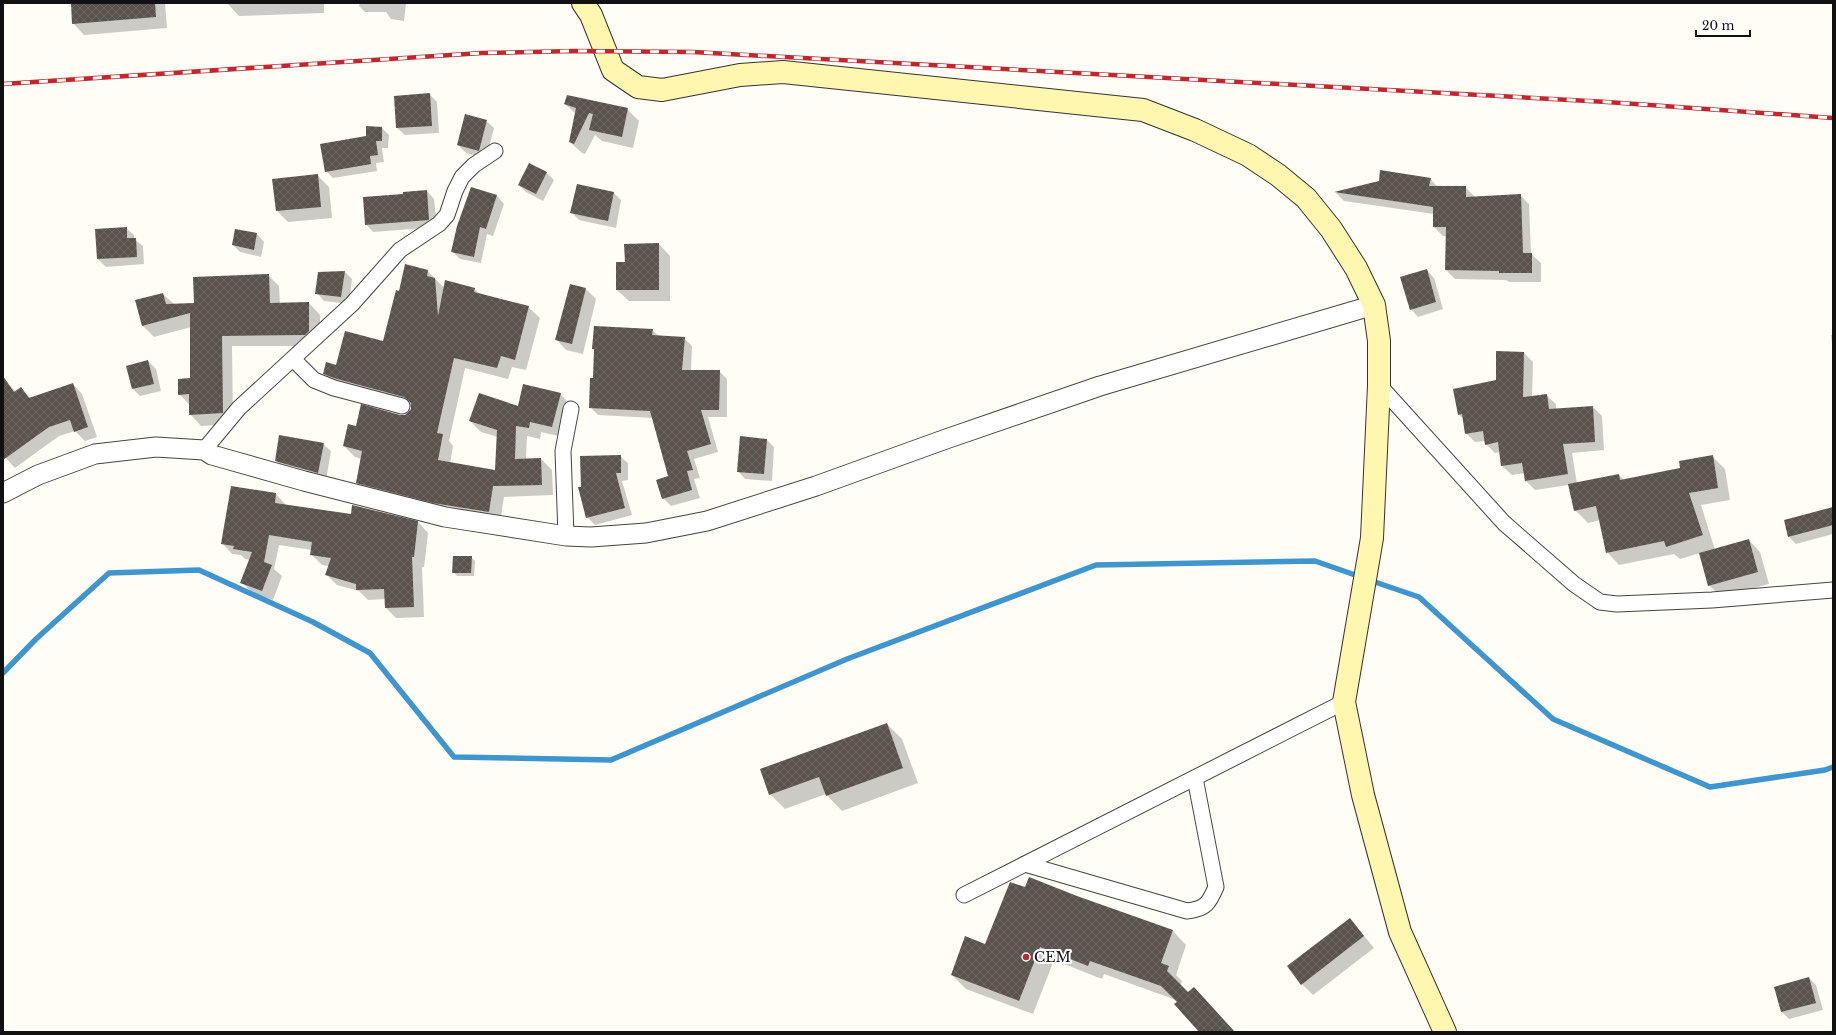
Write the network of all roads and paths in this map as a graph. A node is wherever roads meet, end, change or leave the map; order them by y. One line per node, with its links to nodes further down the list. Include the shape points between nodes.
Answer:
1 (583, 3): 3 (main road, via 591,16 612,70 638,87 662,90 740,75 783,72 1143,110 1195,130 1248,155 1306,198 1331,229 1356,268)
2 (495, 152): 4 (street, via 474,165 462,177 447,215 439,224 400,250 352,304)
3 (1374, 305): 5 (main road, via 1379,341); 10 (street, via 1100,386 816,486 707,521 646,534)
4 (293, 359): 6 (street, via 314,380 334,388); 8 (street, via 239,408)
5 (1379, 385): 11 (street, via 1504,523 1574,584 1600,602 1617,604 1712,600); 12 (main road, via 1372,538)
6 (402, 406)
7 (571, 409): 10 (street, via 563,451)
8 (204, 450): 9 (street, via 156,447 95,454 38,475); 10 (street, via 212,455 304,481 445,517)
9 (3, 493)
10 (566, 536)
11 (1833, 590)
12 (1344, 702): 13 (street); 16 (main road, via 1363,795 1400,932)
13 (1195, 778): 14 (street); 14 (street, via 1216,887 1210,902 1199,910 1187,911)
14 (1025, 864): 15 (street)
15 (964, 895)
16 (1445, 1032)

